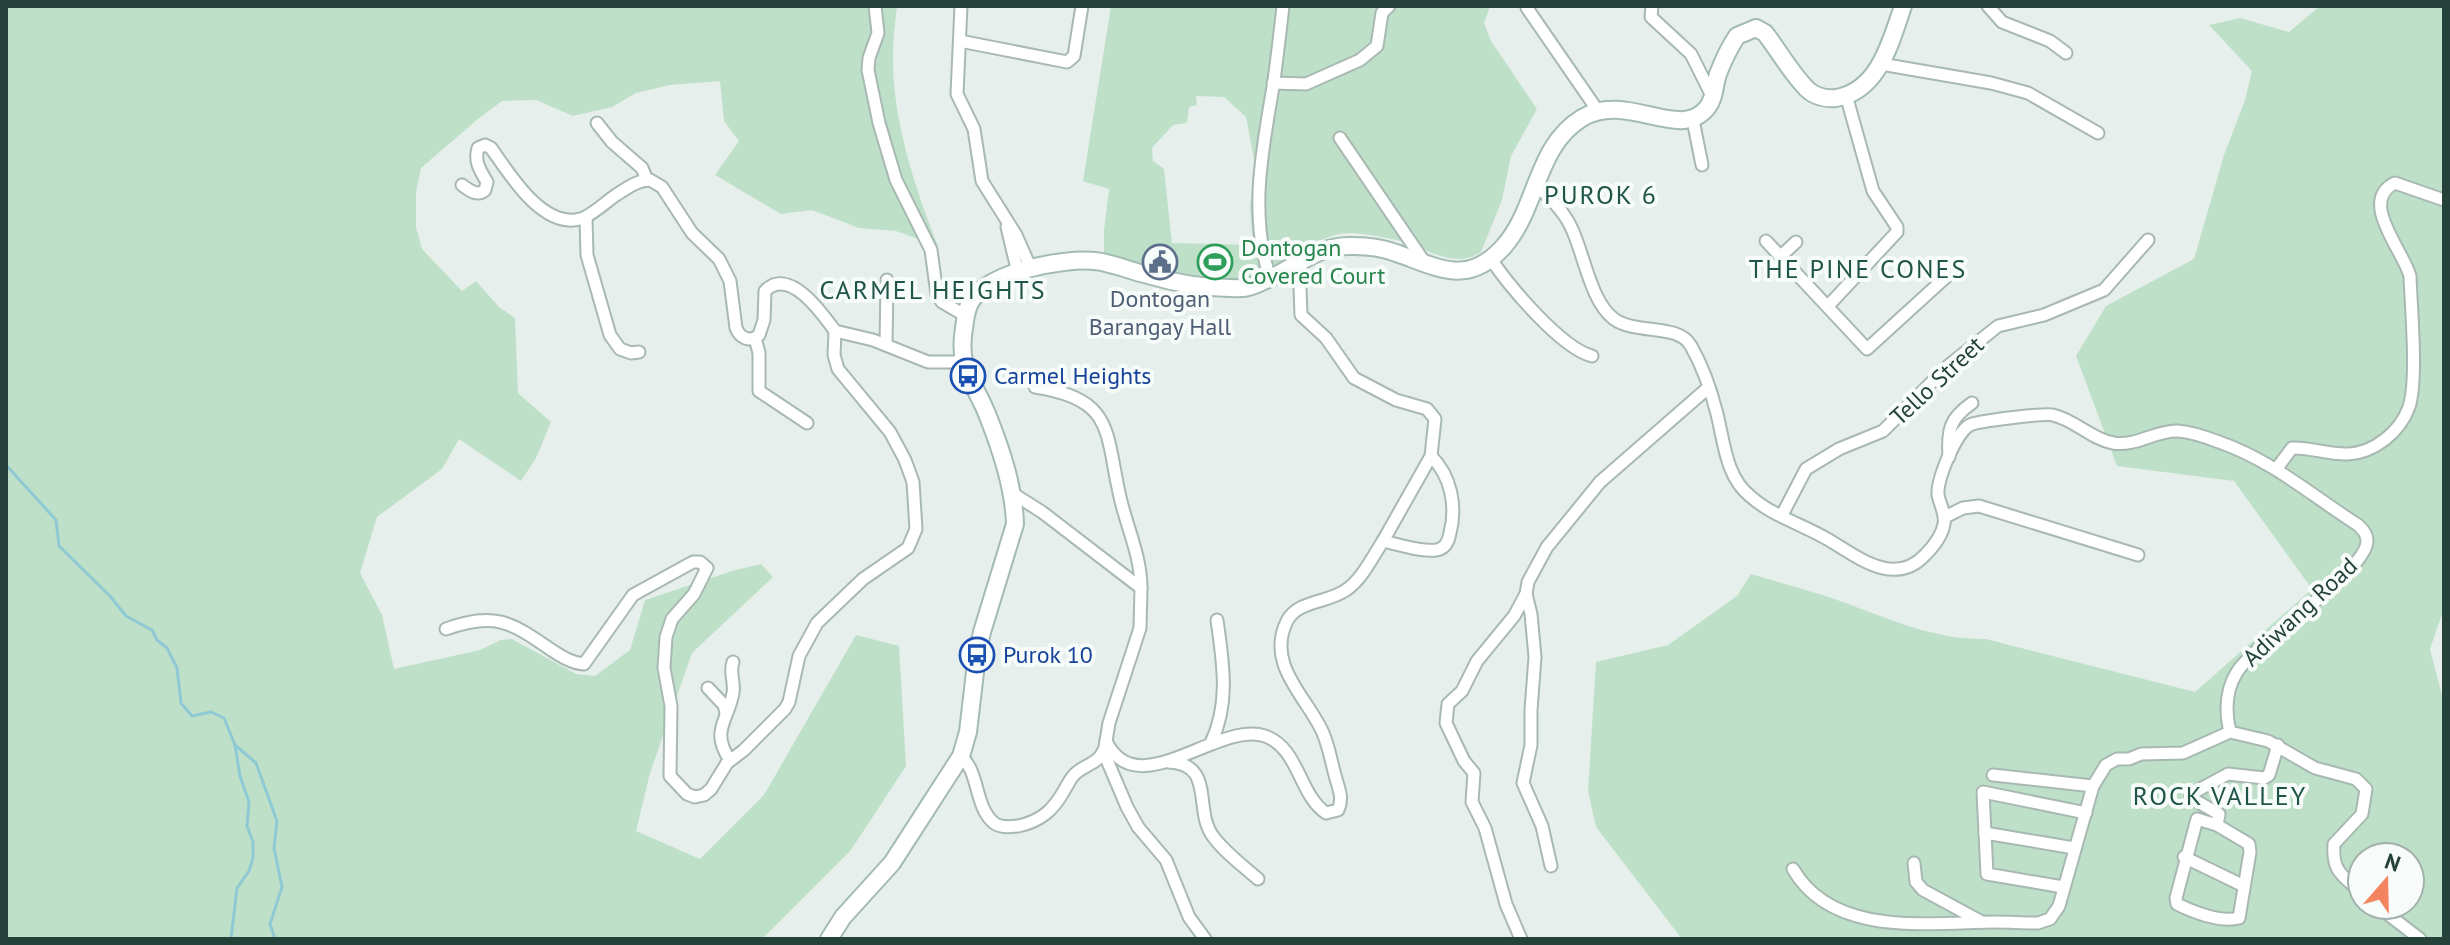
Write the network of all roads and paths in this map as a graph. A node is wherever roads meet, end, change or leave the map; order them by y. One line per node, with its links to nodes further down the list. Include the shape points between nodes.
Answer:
1 (875, 6): 39 (street, via 878,33 868,70 887,153 931,250 937,294)
2 (961, 6): 10 (street)
3 (1080, 6): 10 (street, via 1074,56 1067,62)
4 (1283, 6): 13 (street)
5 (1389, 6): 13 (street, via 1382,13 1377,46 1360,60 1306,84)
6 (1652, 6): 15 (street, via 1651,17 1691,54)
7 (1903, 6): 12 (street)
8 (1988, 6): 11 (street, via 2002,22)
9 (1527, 8): 16 (street)
10 (960, 41): 34 (street, via 957,94 974,129 982,181 1006,219)
11 (2066, 53)
12 (1881, 64): 14 (street); 19 (street, via 2028,93)
13 (1273, 83): 36 (street, via 1258,202)
14 (1846, 95): 15 (street, via 1826,98 1807,89 1756,28 1737,36 1730,47); 38 (street, via 1873,191 1897,232)
15 (1713, 98): 17 (street)
16 (1598, 111): 17 (street, via 1617,108); 24 (street, via 1569,127 1553,144)
17 (1693, 120): 21 (street)
18 (597, 123): 22 (street, via 642,168)
19 (2098, 133)
20 (1340, 138): 33 (street)
21 (1702, 165)
22 (647, 180): 26 (street, via 633,184); 41 (street, via 662,187 692,233 719,259 730,281 738,333)
23 (462, 185): 26 (street, via 473,193 485,190 476,156 485,145 547,212)
24 (1536, 185): 31 (street, via 1523,217); 47 (street, via 1572,228 1609,314 1622,324 1686,338)
25 (2444, 200): 52 (street, via 2395,183 2380,197 2385,224 2410,276 2412,383 2409,407 2396,431 2377,445 2348,454 2292,448)
26 (586, 218): 43 (street, via 587,255 610,335 620,349)
27 (2148, 240): 54 (street, Tello Street, via 2104,290 2044,315 1998,326 1948,366 1883,431 1806,469)
28 (1766, 241): 30 (street)
29 (1796, 242): 30 (street)
30 (1781, 256): 38 (street)
31 (1491, 259): 33 (street, via 1460,270); 44 (street, via 1522,299 1575,349)
32 (1299, 261): 33 (street, via 1335,246 1353,246 1393,251); 36 (street); 50 (street, via 1301,315 1326,338 1354,378 1430,411 1436,422)
33 (1427, 266)
34 (1024, 271): 36 (street, via 1096,261 1220,288 1247,288); 39 (street, via 984,286)
35 (1946, 277): 38 (street, via 1867,349)
36 (1270, 278)
37 (887, 280): 42 (street)
38 (1828, 306)
39 (966, 316): 45 (street)
40 (835, 331): 41 (street, via 800,292 776,284 765,291 763,327); 42 (street); 70 (street, via 838,369 890,432 905,460 913,482 916,529 908,548 863,579 817,623 799,656 789,702)
41 (755, 338): 49 (street, via 759,391)
42 (886, 345): 45 (street, via 928,362)
43 (639, 352)
44 (1592, 356)
45 (962, 362): 53 (street, via 988,415)
46 (1035, 387): 58 (street, via 1076,397 1099,417 1110,438)
47 (1709, 387): 54 (street, via 1735,481 1762,506); 59 (street, via 1600,482 1535,566)
48 (1972, 403): 51 (street, via 1956,414 1947,437)
49 (807, 423)
50 (1431, 456): 56 (street); 56 (street, via 1446,475 1452,500 1446,544 1429,550)
51 (1949, 457): 52 (street, Adiwang Road, via 1968,425 2052,414 2111,443 2123,445 2180,431); 55 (street, Adiwang Road, via 1938,496)
52 (2277, 468): 65 (street, Adiwang Road, via 2358,525 2367,542 2334,584 2238,671 2227,694)
53 (1012, 493): 58 (street); 69 (street, via 1013,537 982,632)
54 (1782, 515): 55 (street, via 1860,560 1898,571 1911,568 1930,550)
55 (1945, 517): 57 (street, via 1979,506)
56 (1383, 541): 66 (street, via 1348,589 1292,614 1283,640 1286,672 1328,746 1341,794 1338,810 1328,813 1317,807 1289,757 1272,739 1256,734)
57 (2138, 555)
58 (1141, 588): 68 (street, via 1140,628)
59 (1526, 594): 80 (street, via 1535,657 1531,745 1523,783 1542,826); 90 (street, via 1448,704 1446,723 1474,773 1472,802)
60 (1217, 620): 66 (street, via 1223,708)
61 (446, 629): 70 (street, via 494,619 584,664 633,595 700,562 707,568 704,578 674,615 666,637 670,776 681,790 699,797 711,789)
62 (733, 662): 64 (street, via 733,695)
63 (708, 688): 64 (street)
64 (726, 713): 70 (street, via 720,736)
65 (2230, 732): 67 (street); 73 (street, via 2183,753 2117,759 2106,765)
66 (1211, 743): 71 (street)
67 (2278, 745): 75 (street, via 2264,778 2228,774 2191,794 2219,814); 83 (street, via 2315,768 2356,779 2366,789 2362,814 2334,844 2333,862)
68 (1105, 746): 69 (street, via 1098,761 1077,771 1048,813 1008,827 991,820); 71 (street, via 1130,765); 89 (street, via 1127,807 1166,860 1189,917)
69 (961, 756): 88 (street, via 892,863)
70 (730, 760)
71 (1168, 762): 82 (street, via 1194,772 1212,834)
72 (1993, 775): 73 (street)
73 (2093, 786): 74 (street)
74 (2086, 813): 76 (street, via 1983,792); 77 (street)
75 (2217, 825): 78 (street, via 2197,819); 84 (street, via 2249,844)
76 (1985, 833): 77 (street); 85 (street, via 1987,874)
77 (2074, 848): 85 (street)
78 (2184, 857): 84 (street); 84 (street, via 2176,898 2183,907 2239,918)
79 (1914, 863): 87 (street, via 1916,882 1923,890)
80 (1551, 866)
81 (1793, 869): 87 (street, via 1824,904 1850,913 1908,925)
82 (1258, 879)
83 (2346, 880)
84 (2244, 886)
85 (2063, 887): 87 (street, via 2050,919)
86 (2397, 921): 91 (street)
87 (1983, 923)
88 (829, 939)
89 (1205, 939)
90 (1521, 939)
91 (2420, 939)

